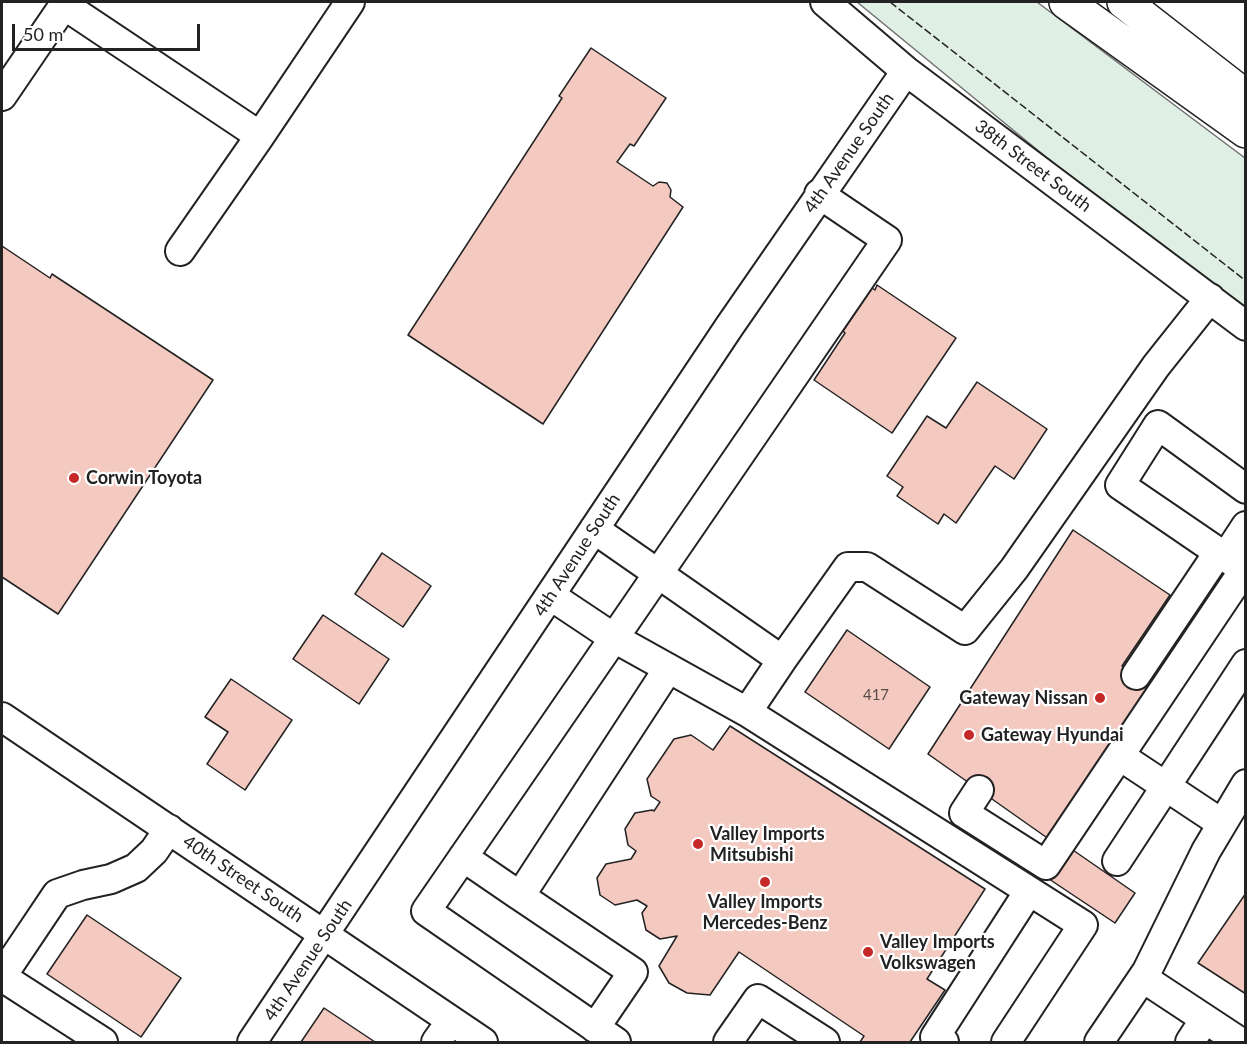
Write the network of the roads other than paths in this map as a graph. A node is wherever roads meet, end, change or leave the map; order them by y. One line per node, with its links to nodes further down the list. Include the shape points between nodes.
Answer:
1 (350, 2): 9 (street)
2 (825, 2): 5 (street, 38th Street South)
3 (1066, 2): 8 (highway)
4 (1124, 2): 7 (highway)
5 (906, 71): 10 (street, 4th Avenue South); 12 (street, 38th Street South)
6 (2, 96): 9 (street, via 64,5)
7 (1245, 97)
8 (1245, 131)
9 (260, 136): 11 (street)
10 (819, 194): 16 (street, 4th Avenue South); 18 (street, via 887,240)
11 (180, 251)
12 (1210, 298): 13 (street, 38th Street South); 21 (street, via 1156,366 1014,569 965,630 867,567 848,567)
13 (1245, 326)
14 (1245, 489): 17 (street, via 1158,425 1120,485)
15 (1245, 526): 17 (street)
16 (594, 530): 18 (street); 19 (street, 4th Avenue South)
17 (1233, 563): 24 (street); 27 (street)
18 (658, 573): 20 (street); 21 (street)
19 (550, 596): 20 (street); 37 (street, 4th Avenue South)
20 (614, 638): 23 (street); 33 (street)
21 (782, 660): 25 (street)
22 (1245, 664): 29 (street)
23 (668, 669): 25 (street); 36 (street)
24 (1136, 675)
25 (747, 712): 35 (street)
26 (2, 717): 32 (street, 40th Street South)
27 (1120, 756): 29 (street); 30 (street, via 1046,865 964,813)
28 (1245, 784): 31 (street)
29 (1166, 786): 31 (street); 34 (street)
30 (980, 790)
31 (1221, 823): 39 (street)
32 (169, 829): 37 (street, 40th Street South); 38 (street, via 136,868 57,894)
33 (463, 857): 36 (street); 42 (street, via 426,911)
34 (1117, 861)
35 (1029, 891): 48 (street, via 935,1037); 49 (street, via 1083,925)
36 (520, 896): 42 (street, via 633,972)
37 (325, 935): 41 (street, 40th Street South); 44 (street, 4th Avenue South)
38 (2, 977): 43 (street)
39 (1143, 978): 40 (street); 50 (street)
40 (1205, 1019): 51 (street); 52 (street)
41 (444, 1032): 45 (street, 40th Street South)
42 (606, 1035)
43 (103, 1042)
44 (252, 1042)
45 (483, 1042)
46 (728, 1042): 47 (street, via 758,999)
47 (825, 1042)
48 (944, 1042)
49 (1006, 1042)
50 (1099, 1042)
51 (1190, 1042)
52 (1240, 1042)

